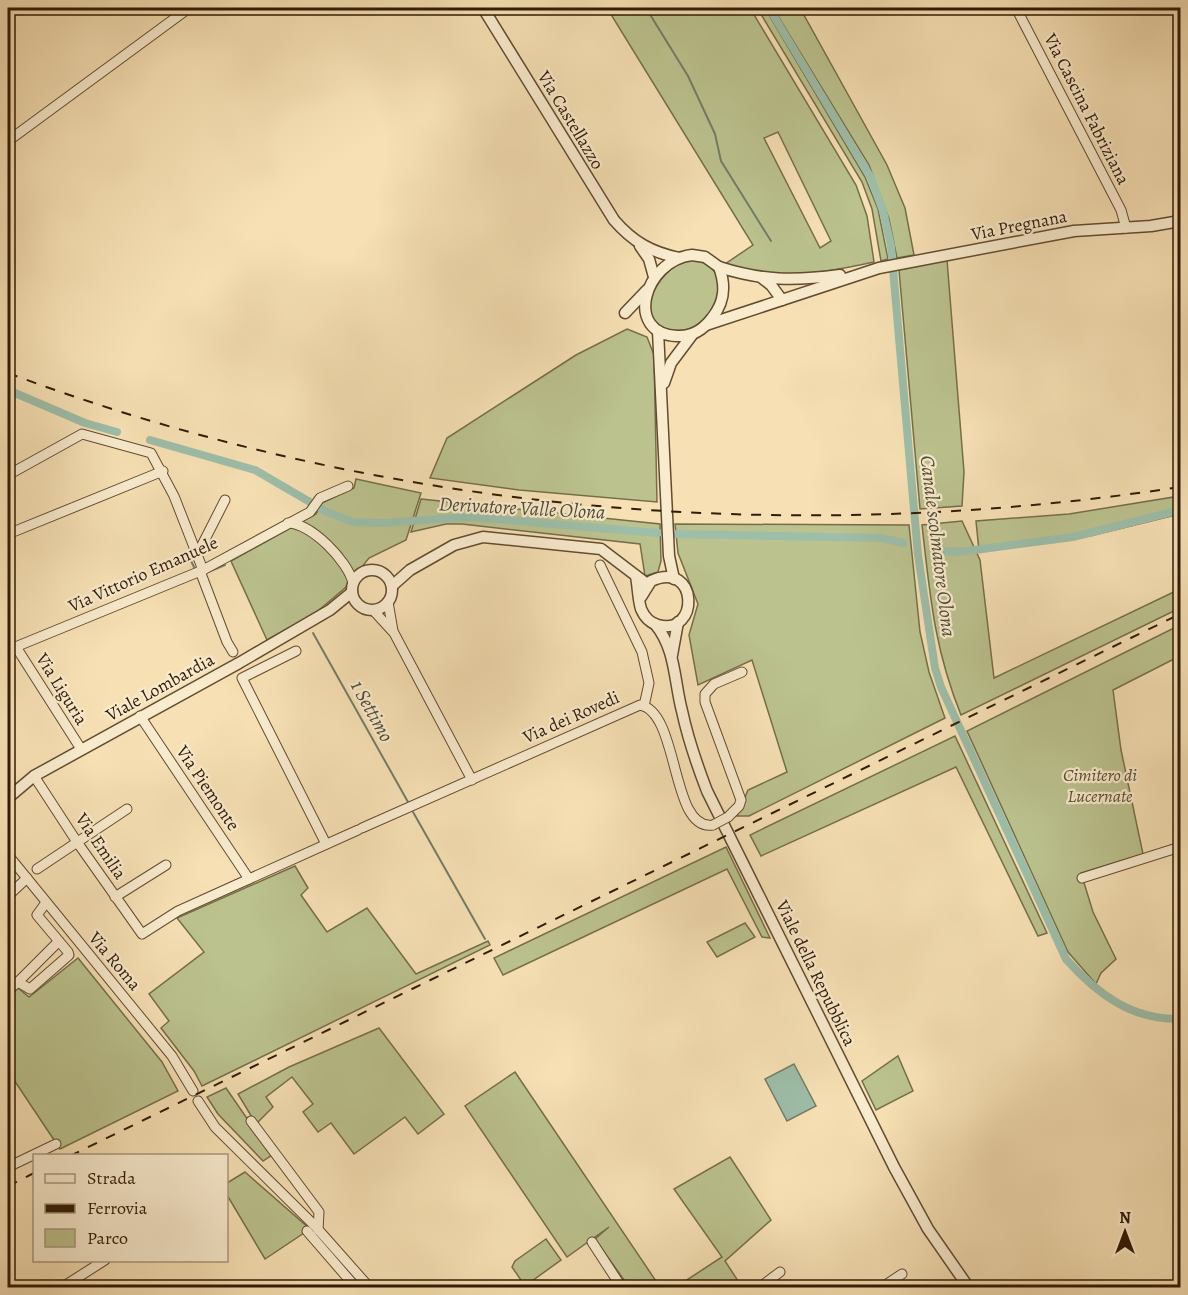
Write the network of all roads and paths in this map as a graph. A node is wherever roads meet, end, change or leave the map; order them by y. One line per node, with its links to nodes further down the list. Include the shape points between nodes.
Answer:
1 (189, 8): 4 (street)
2 (483, 8): 7 (street, Via Castellazzo, via 603,205)
3 (1016, 8): 6 (street, Via Cascina Fabriziana)
4 (8, 141)
5 (1180, 220): 6 (street, Via Pregnana)
6 (1126, 228): 10 (street, Via Pregnana, via 1066,232)
7 (638, 244): 8 (street, Via Castellazzo); 12 (street, Via Castellazzo, via 649,259)
8 (679, 258): 9 (street, via 699,256); 12 (street)
9 (719, 267): 11 (street, Via Pregnana); 15 (street, via 724,296)
10 (864, 272): 11 (street, Via Pregnana, via 809,279); 13 (street, Via Pregnana)
11 (762, 278): 13 (street)
12 (652, 281): 14 (street); 16 (street, via 646,297 647,314)
13 (782, 300): 15 (street, Via Pregnana)
14 (625, 313)
15 (706, 325): 17 (street)
16 (658, 331): 17 (street, via 671,336); 18 (street)
17 (692, 335): 18 (street, via 671,363)
18 (662, 392): 26 (street)
19 (163, 471): 20 (street, via 156,457 145,451 82,434); 24 (street); 25 (street)
20 (8, 475)
21 (348, 486): 23 (street, Via Vittorio Emanuele)
22 (225, 500): 25 (street)
23 (288, 523): 29 (street, Via Vittorio Emanuele); 36 (street, via 313,532 347,566)
24 (8, 534)
25 (197, 555): 29 (street)
26 (669, 556): 32 (street); 33 (street)
27 (600, 564): 50 (street, via 642,652 649,683)
28 (410, 570): 30 (street); 31 (street, via 454,545 483,537 601,549); 35 (street)
29 (201, 571): 45 (street, Via Vittorio Emanuele); 47 (street)
30 (384, 574): 35 (street); 36 (street, via 363,572)
31 (636, 576): 34 (street); 37 (street)
32 (658, 578): 33 (street); 34 (street)
33 (674, 579): 42 (street, via 689,597 687,613)
34 (647, 584): 37 (street)
35 (392, 586): 38 (street)
36 (352, 588): 39 (street); 40 (street, Viale Lombardia)
37 (640, 597): 43 (street, via 642,610)
38 (388, 602): 41 (street); 44 (street)
39 (357, 604): 40 (street, Viale Lombardia); 41 (street)
40 (330, 610): 51 (street, Viale Lombardia)
41 (373, 610): 44 (street)
42 (678, 622): 43 (street, via 667,626); 48 (street, Viale della Repubblica)
43 (655, 624): 48 (street, Viale della Repubblica)
44 (394, 633): 54 (street)
45 (12, 649): 52 (street, Via Liguria)
46 (296, 651): 58 (street, via 242,678)
47 (234, 652)
48 (672, 656): 92 (street, Viale della Repubblica, via 683,716 707,791 898,1176 928,1229)
49 (742, 672): 50 (street, Via dei Rovedi, bridge, via 714,684 705,694 741,800 728,818 713,825 695,818 683,794 660,721 652,709)
50 (644, 706): 54 (street, Via dei Rovedi, via 634,706)
51 (140, 716): 52 (street, Viale Lombardia); 65 (street, Via Piemonte)
52 (81, 749): 53 (street, Viale Lombardia)
53 (34, 776): 55 (street, Viale Lombardia); 57 (street, Via Emilia)
54 (472, 780): 58 (street, Via dei Rovedi)
55 (8, 798)
56 (127, 809): 57 (street)
57 (77, 842): 62 (street); 67 (street, Via Emilia)
58 (326, 844): 65 (street, Via dei Rovedi)
59 (1180, 847): 64 (street)
60 (8, 855): 63 (street, Via Roma)
61 (166, 864): 67 (street)
62 (37, 869)
63 (27, 878): 66 (street); 68 (street, Via Roma)
64 (1082, 878)
65 (249, 879): 69 (street, Via dei Rovedi, via 178,911)
66 (8, 896)
67 (115, 897): 69 (street, Via Emilia)
68 (45, 904): 70 (street, via 37,915); 73 (street, Via Roma, via 172,1056)
69 (142, 934)
70 (59, 941): 71 (street); 71 (street, via 68,952 67,958 30,989)
71 (18, 982): 72 (street)
72 (8, 992)
73 (193, 1091)
74 (198, 1101): 80 (street, via 215,1127)
75 (251, 1121): 80 (street, via 320,1212)
76 (56, 1144): 77 (street)
77 (35, 1154)
78 (33, 1155): 79 (street)
79 (8, 1167)
80 (313, 1229): 82 (street)
81 (592, 1242): 89 (street)
82 (328, 1248): 86 (street); 88 (street)
83 (102, 1262): 87 (street)
84 (780, 1272): 90 (street)
85 (902, 1274): 91 (street)
86 (352, 1283)
87 (61, 1287)
88 (369, 1287)
89 (622, 1287)
90 (759, 1287)
91 (881, 1287)
92 (969, 1287)

